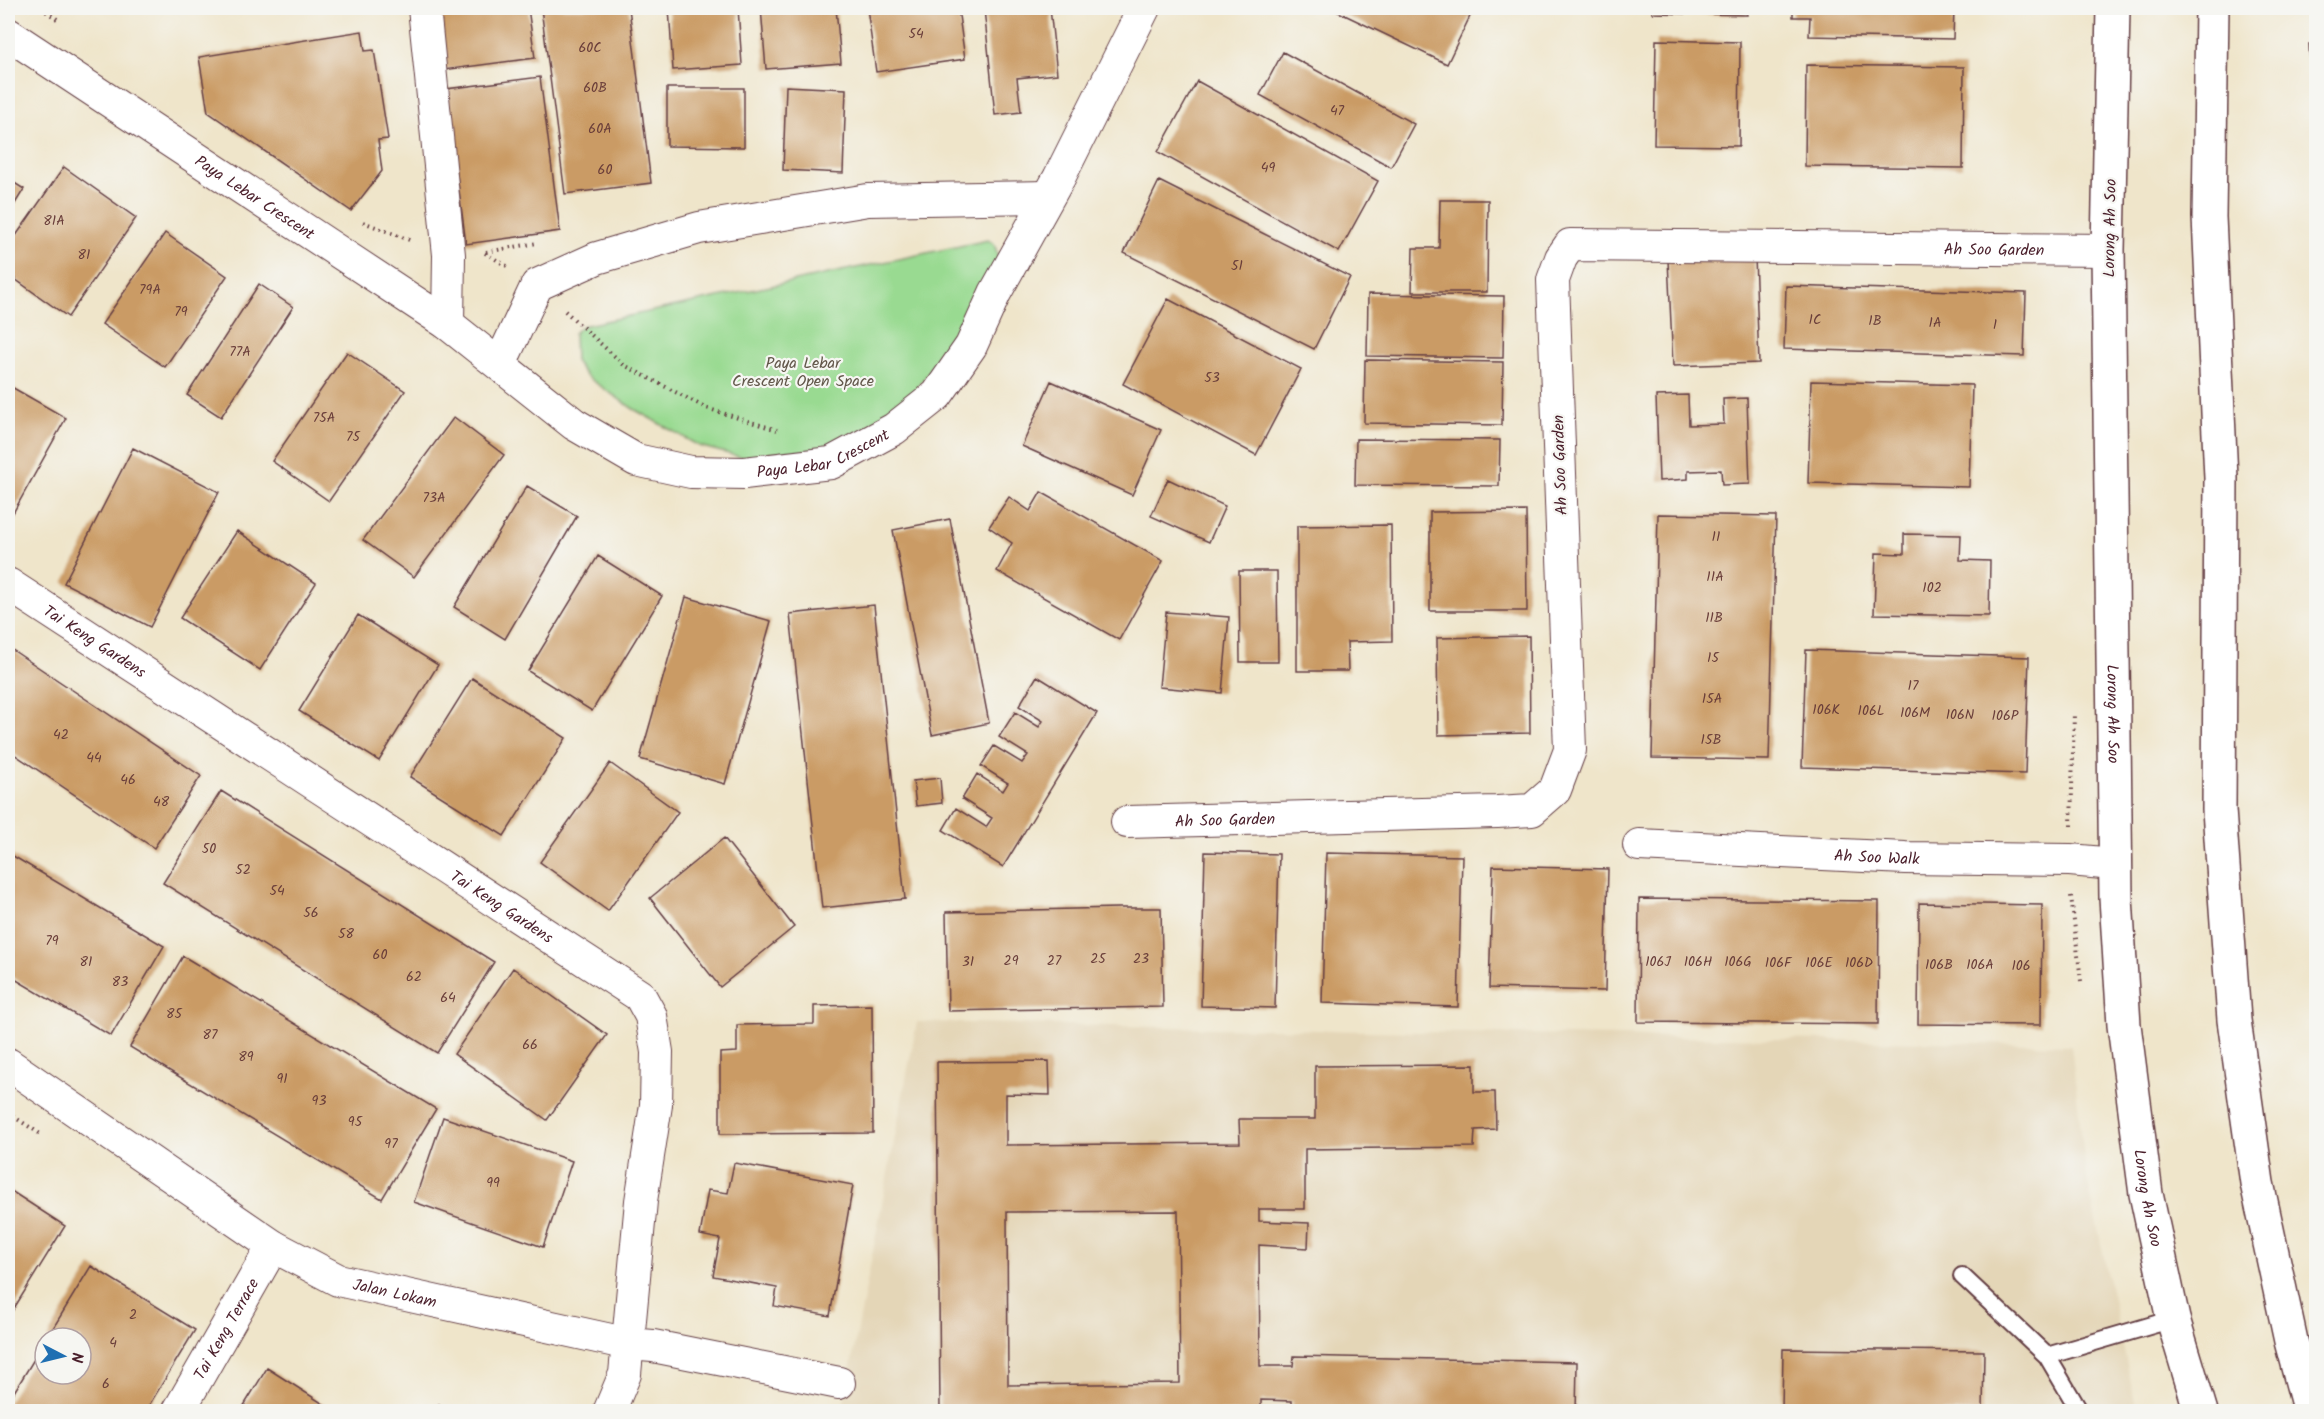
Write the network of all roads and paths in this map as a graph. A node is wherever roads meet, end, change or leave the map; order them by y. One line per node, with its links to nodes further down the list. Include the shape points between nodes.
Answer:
1 (41, 8): 6 (path)
2 (424, 8): 13 (street)
3 (1144, 8): 8 (street, Paya Lebar Crescent)
4 (2113, 8): 11 (main road, Lorong Ah Soo)
5 (2212, 8): 33 (main road, via 2209,217 2221,478 2219,810 2234,1020 2256,1172)
6 (68, 28)
7 (8, 34): 15 (street, Paya Lebar Crescent)
8 (1047, 197): 14 (street, via 868,200 699,228 597,258); 16 (street, Paya Lebar Crescent, via 971,346 937,395 894,429 831,463 733,473 691,472 636,460 574,424)
9 (355, 219): 13 (path)
10 (547, 241): 12 (path)
11 (2108, 250): 19 (street, Ah Soo Garden, via 1570,245 1553,280 1570,750 1555,790 1532,810 1497,813); 21 (main road, Lorong Ah Soo)
12 (484, 252): 13 (path); 14 (path)
13 (449, 255): 15 (street)
14 (537, 285): 16 (street); 17 (path, via 624,365 706,408 774,430)
15 (448, 324): 16 (street, Paya Lebar Crescent)
16 (500, 364)
17 (785, 429)
18 (8, 584): 26 (street, Tai Keng Gardens, via 640,996 651,1016 657,1052 656,1105 640,1200)
19 (1127, 822)
20 (1639, 845): 21 (street, Ah Soo Walk)
21 (2114, 864): 25 (main road, Lorong Ah Soo, via 2124,1025 2146,1194)
22 (8, 1065): 23 (street, Jalan Lokam)
23 (273, 1246): 26 (street, Jalan Lokam, via 338,1280); 29 (street, Tai Keng Terrace)
24 (1962, 1276): 27 (lane)
25 (2173, 1319): 27 (lane); 32 (main road, Lorong Ah Soo)
26 (629, 1344): 28 (street, Jalan Lokam); 30 (street, Tai Keng Gardens, via 625,1374)
27 (2048, 1356): 31 (lane)
28 (839, 1383)
29 (178, 1412)
30 (609, 1412)
31 (2080, 1412)
32 (2201, 1412)
33 (2310, 1412)

